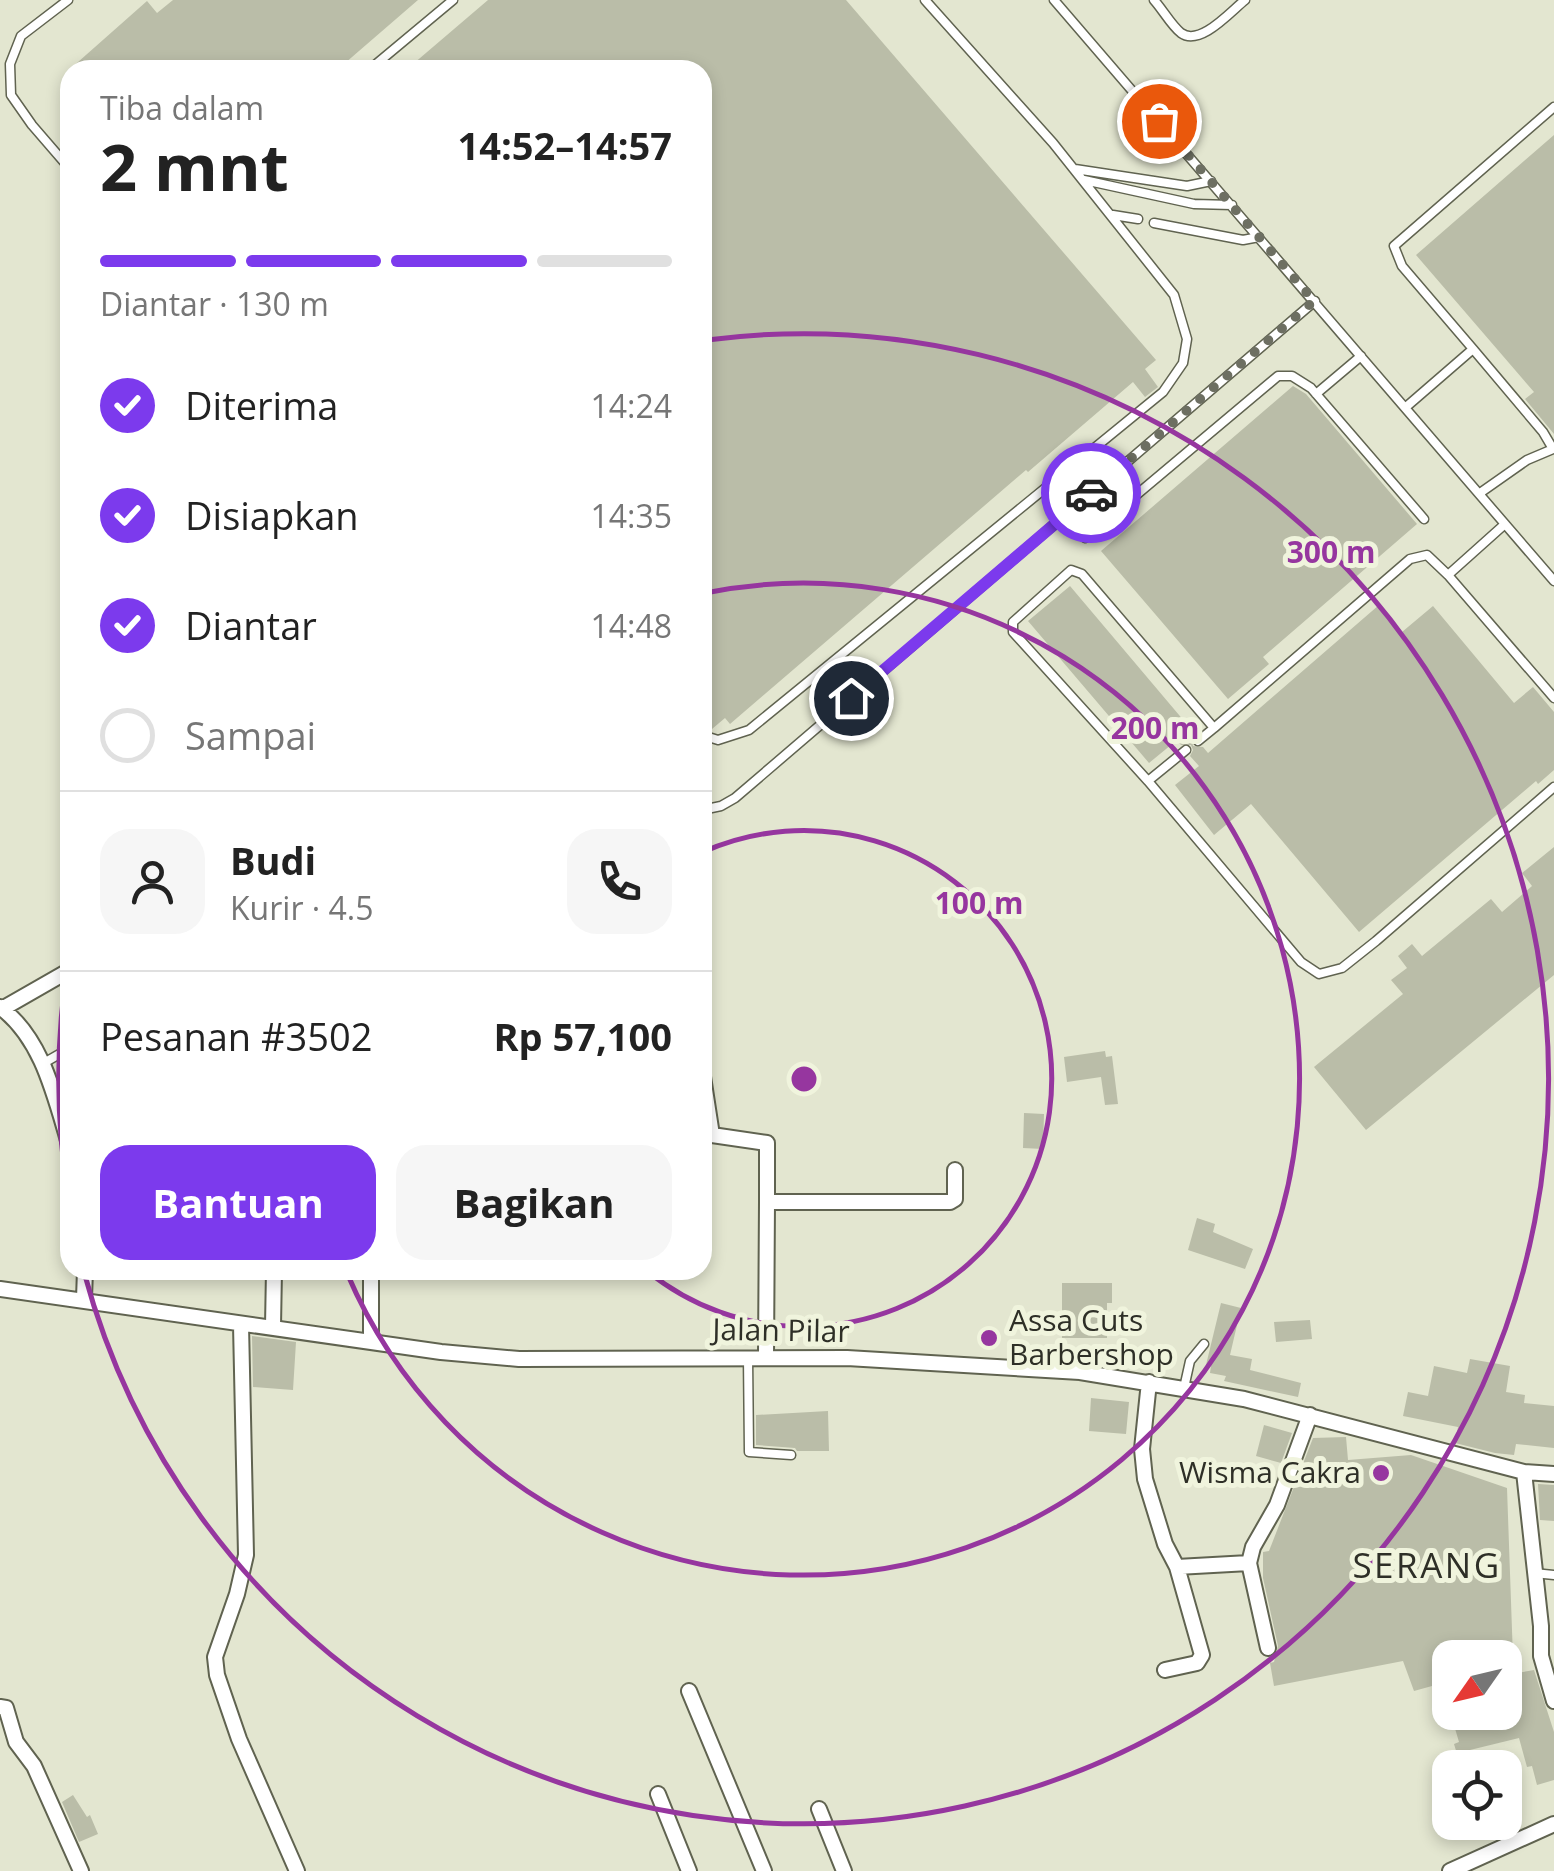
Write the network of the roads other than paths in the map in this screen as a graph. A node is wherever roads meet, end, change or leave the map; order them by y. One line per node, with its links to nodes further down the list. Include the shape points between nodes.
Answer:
1 (68, 0): 9 (lane, via 22,36 10,64 11,95)
2 (453, 0): 7 (lane)
3 (924, 0): 10 (lane)
4 (1054, 0): 12 (lane)
5 (1154, 0): 6 (lane, via 1193,37)
6 (1244, 0)
7 (381, 60)
8 (1554, 107): 19 (lane, via 1394,246 1402,266)
9 (60, 157)
10 (1074, 169): 11 (lane); 12 (lane, via 1187,186)
11 (1083, 180): 13 (lane, via 1194,204); 14 (lane)
12 (1211, 181): 13 (lane)
13 (1232, 205): 17 (lane)
14 (1111, 214): 15 (lane); 32 (lane, via 1174,295 1187,340 1183,363 1163,392 748,730)
15 (1138, 220)
16 (1154, 222): 17 (lane, via 1243,240)
17 (1259, 237): 18 (lane)
18 (1314, 301): 20 (lane); 37 (lane, via 736,798)
19 (1473, 349): 22 (lane); 23 (lane)
20 (1361, 356): 21 (lane); 22 (lane)
21 (1316, 394): 25 (lane); 27 (lane, via 1304,381 1278,376)
22 (1406, 407): 24 (lane)
23 (1553, 449): 24 (lane)
24 (1480, 492): 26 (lane)
25 (1424, 519)
26 (1505, 524): 28 (lane); 29 (lane)
27 (1085, 538)
28 (1448, 575): 30 (lane); 31 (lane, via 1427,555 1414,557)
29 (1554, 580)
30 (1554, 698)
31 (1214, 728): 33 (lane); 35 (lane, via 1082,574 1071,570 1013,622 1013,632)
32 (712, 738)
33 (1198, 741)
34 (1186, 750): 35 (lane)
35 (1148, 781): 36 (lane, via 1300,962 1319,974 1342,968 1376,942)
36 (1554, 787)
37 (712, 806)
38 (60, 976): 39 (street)
39 (1, 1008): 41 (street, via 19,1022)
40 (60, 1054): 41 (lane)
41 (42, 1064): 42 (street)
42 (60, 1118)
43 (712, 1135): 45 (street, via 767,1142)
44 (955, 1170): 45 (street, via 952,1201)
45 (768, 1202): 56 (street)
46 (85, 1280): 50 (street)
47 (274, 1280): 52 (street)
48 (371, 1280): 53 (street)
49 (0, 1289): 50 (street, Jalan Pilar)
50 (84, 1300): 51 (street, Jalan Pilar)
51 (241, 1325): 52 (street, Jalan Pilar); 77 (street, via 246,1554 215,1657 239,1739)
52 (273, 1326): 53 (street, Jalan Pilar)
53 (371, 1341): 55 (street, Jalan Pilar, via 518,1359)
54 (1204, 1344): 58 (lane, via 1189,1364)
55 (748, 1356): 56 (street, Jalan Pilar); 60 (lane, via 748,1452)
56 (766, 1356): 57 (street, Jalan Pilar, via 1080,1372)
57 (1148, 1382): 58 (street, Jalan Pilar); 64 (street, via 1145,1480)
58 (1184, 1388): 59 (street, Jalan Pilar)
59 (1310, 1416): 61 (street, Jalan Pilar); 63 (street)
60 (791, 1456)
61 (1524, 1472): 62 (street, Jalan Pilar); 65 (street)
62 (1554, 1474)
63 (1249, 1563): 64 (street); 68 (street)
64 (1178, 1567): 69 (street, via 1202,1658)
65 (1534, 1573): 66 (lane); 67 (street)
66 (1554, 1575)
67 (1547, 1627): 71 (street, via 1541,1656)
68 (1268, 1648)
69 (1165, 1670)
70 (688, 1691): 79 (street)
71 (1554, 1701)
72 (0, 1706): 76 (street)
73 (658, 1794): 78 (street)
74 (819, 1809): 80 (street)
75 (1554, 1824): 81 (street)
76 (81, 1871)
77 (296, 1871)
78 (689, 1871)
79 (764, 1871)
80 (844, 1871)
81 (1450, 1871)

